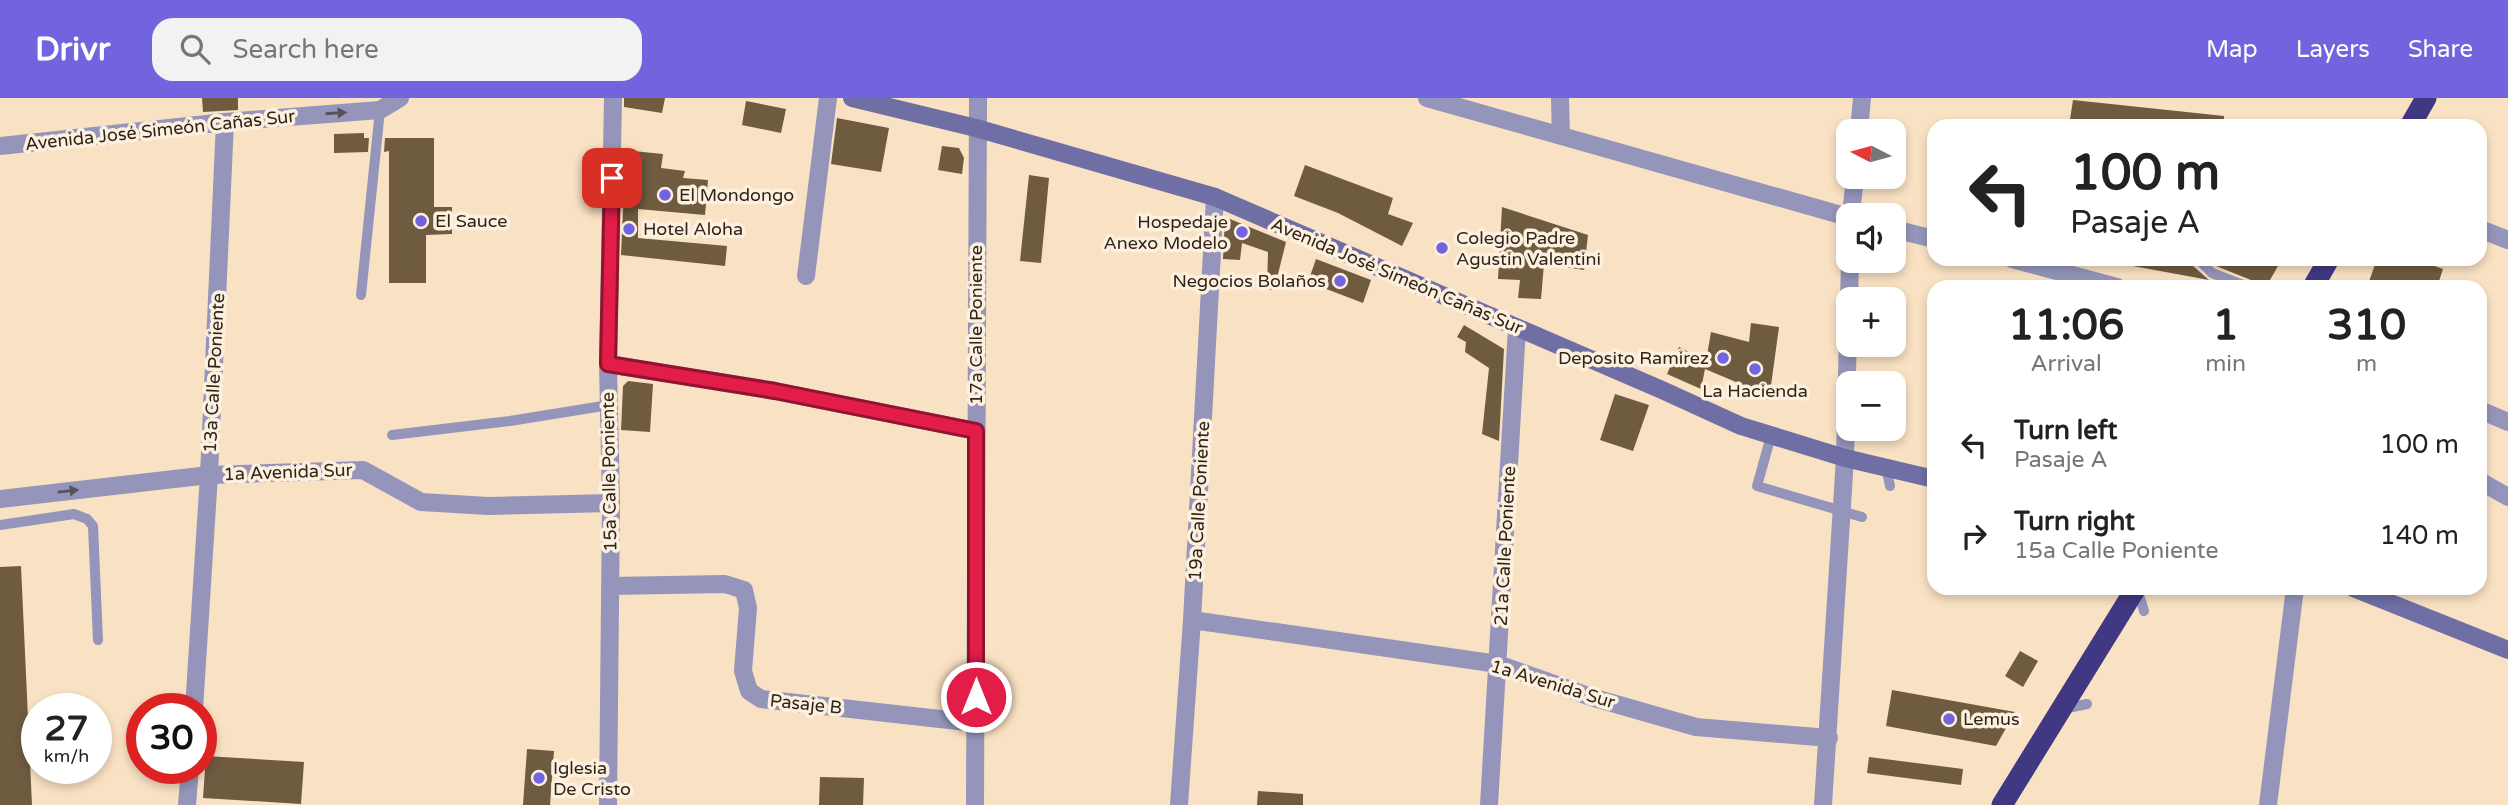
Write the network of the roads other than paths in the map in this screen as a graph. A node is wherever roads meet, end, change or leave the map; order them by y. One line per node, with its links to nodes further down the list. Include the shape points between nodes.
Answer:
1 (400, 98): 10 (street, Avenida José Simeón Cañas Sur)
2 (613, 98): 31 (street, 15a Calle Poniente)
3 (828, 98): 25 (street)
4 (852, 98): 14 (main road, Avenida José Simeón Cañas Sur)
5 (978, 98): 14 (street, 17a Calle Poniente)
6 (1427, 98): 15 (street)
7 (1560, 98): 15 (street)
8 (1862, 98): 11 (street)
9 (2426, 98): 12 (highway)
10 (380, 110): 13 (street, Avenida José Simeón Cañas Sur, one-way to 10); 28 (lane)
11 (1860, 119)
12 (2414, 119)
13 (225, 122): 16 (street, Avenida José Simeón Cañas Sur); 40 (street, 13a Calle Poniente)
14 (976, 128): 17 (main road, Avenida José Simeón Cañas Sur); 35 (street, 17a Calle Poniente)
15 (1560, 136): 18 (street)
16 (0, 146)
17 (1215, 197): 29 (main road, Avenida José Simeón Cañas Sur); 56 (street, 19a Calle Poniente)
18 (1836, 212)
19 (1906, 232): 21 (street)
20 (2487, 232): 22 (street)
21 (1927, 237)
22 (2508, 240)
23 (2038, 266): 26 (street)
24 (2204, 266): 27 (lane)
25 (806, 276)
26 (2091, 280)
27 (2230, 280)
28 (361, 296)
29 (1517, 328): 37 (main road, Avenida José Simeón Cañas Sur); 59 (street, 21a Calle Poniente)
30 (1847, 357): 38 (street)
31 (608, 364): 32 (street, 15a Calle Poniente); 35 (street)
32 (609, 405): 36 (lane); 46 (street, 15a Calle Poniente)
33 (2487, 413): 34 (street)
34 (2508, 422)
35 (976, 431): 63 (street, 17a Calle Poniente)
36 (392, 435)
37 (1771, 436): 38 (main road, Avenida José Simeón Cañas Sur); 47 (lane, via 1757,486)
38 (1845, 458): 39 (main road, Avenida José Simeón Cañas Sur); 47 (street)
39 (1886, 468): 41 (main road, Avenida José Simeón Cañas Sur); 43 (lane)
40 (209, 475): 45 (street, 1a Avenida Sur, one-way to 40); 46 (street, 1a Avenida Sur, via 363,470 421,502 488,506); 60 (street, 13a Calle Poniente)
41 (1927, 477)
42 (2487, 485): 44 (street)
43 (1890, 486)
44 (2508, 497)
45 (0, 499)
46 (611, 503): 50 (street, 15a Calle Poniente)
47 (1842, 511): 48 (lane); 64 (street)
48 (1862, 517)
49 (0, 525): 57 (lane, via 74,514 93,526)
50 (610, 586): 63 (street, Pasaje B, via 725,584 744,590 748,608 743,671 749,691 761,699); 67 (street, 15a Calle Poniente)
51 (2132, 595): 62 (highway)
52 (2138, 595): 55 (lane)
53 (2294, 595): 73 (street)
54 (2370, 595): 58 (main road)
55 (2144, 611)
56 (1192, 620): 59 (street, 1a Avenida Sur); 69 (street, 19a Calle Poniente)
57 (98, 640)
58 (2508, 650)
59 (1498, 664): 64 (street, 1a Avenida Sur, via 1696,727); 70 (street, 21a Calle Poniente)
60 (195, 693)
61 (2087, 704): 62 (lane)
62 (2060, 710): 72 (highway)
63 (976, 723): 68 (street, 17a Calle Poniente)
64 (1829, 737): 71 (street)
65 (189, 784): 66 (street)
66 (187, 805)
67 (608, 805)
68 (975, 805)
69 (1179, 805)
70 (1489, 805)
71 (1823, 805)
72 (2002, 805)
73 (2267, 805)

